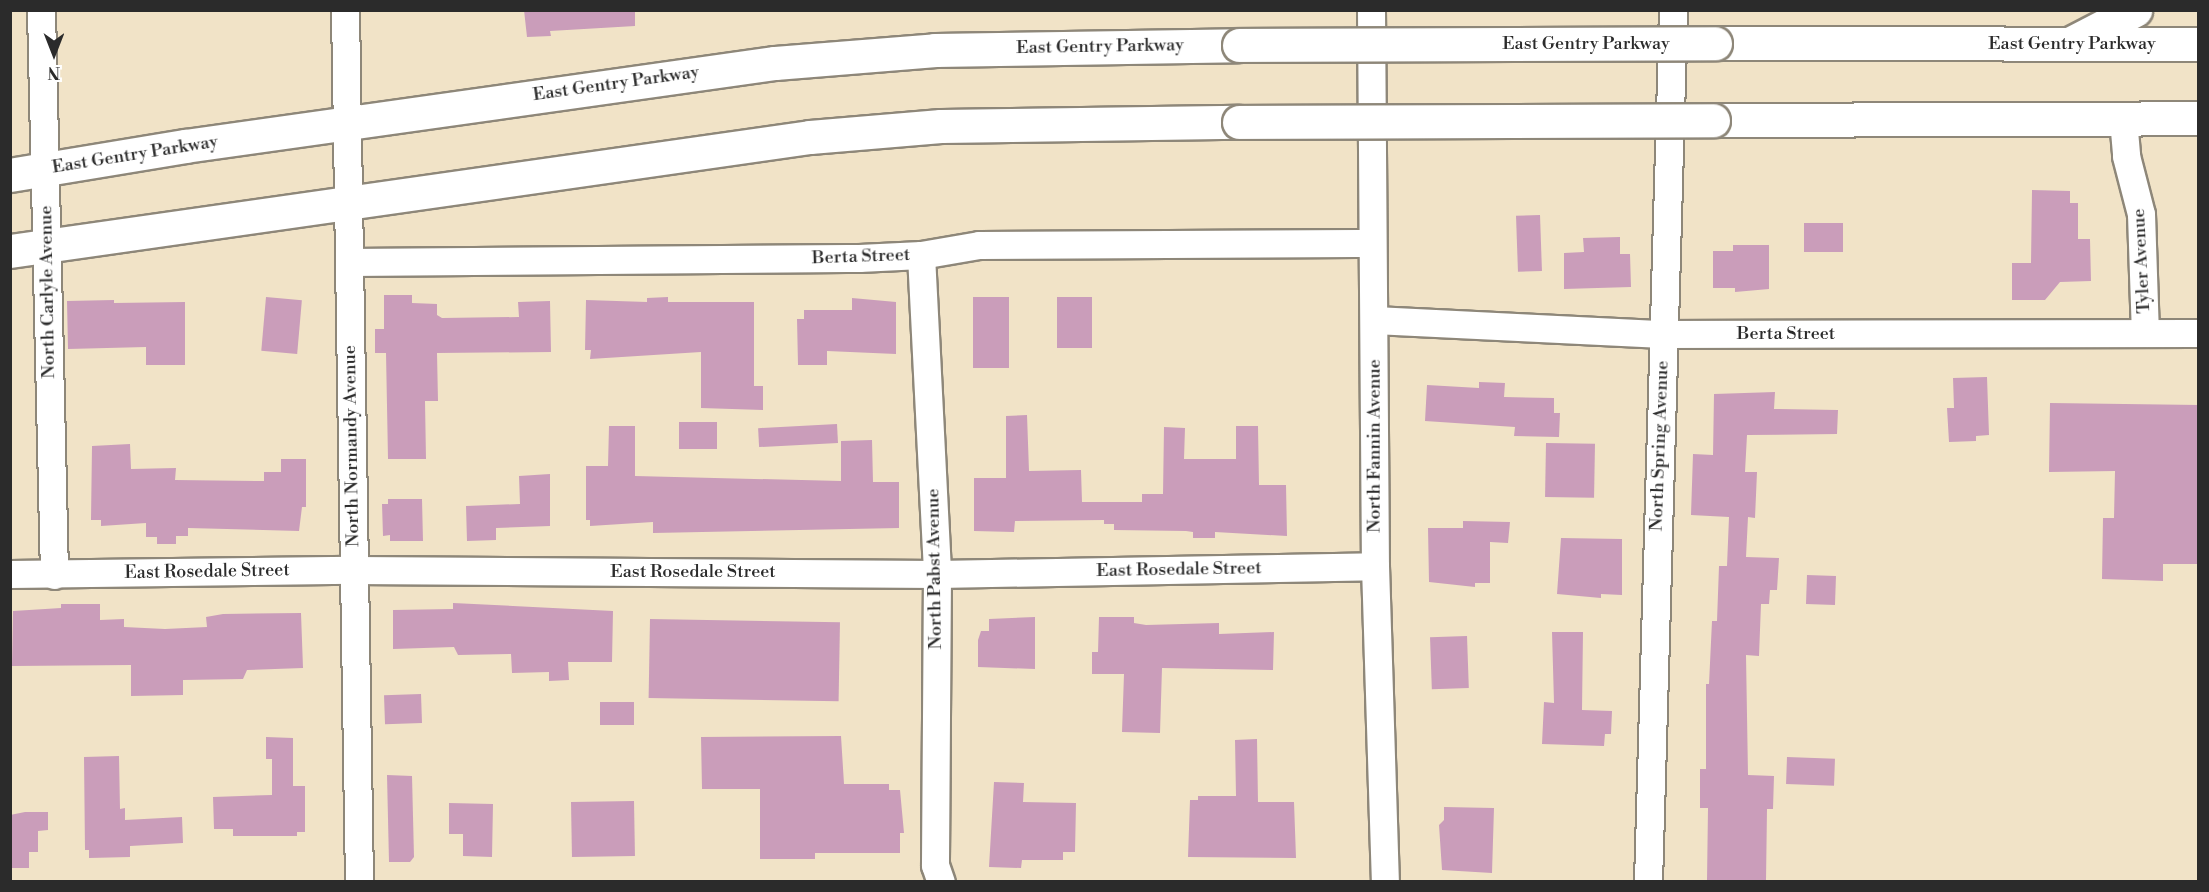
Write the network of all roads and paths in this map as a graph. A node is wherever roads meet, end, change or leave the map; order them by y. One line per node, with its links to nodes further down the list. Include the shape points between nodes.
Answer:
1 (41, 10): 11 (street, North Carlyle Avenue)
2 (345, 10): 10 (street, North Normandy Avenue)
3 (1371, 10): 14 (street, North Fannin Avenue)
4 (1673, 10): 22 (street, North Spring Avenue)
5 (2135, 10): 6 (main road)
6 (2067, 45): 7 (main road, East Gentry Parkway); 10 (main road, East Gentry Parkway, bridge, via 1239,45 875,54 741,67)
7 (2199, 45)
8 (2199, 118): 9 (main road)
9 (2123, 119): 13 (main road, bridge, via 952,126 721,147); 20 (street, Tyler Avenue, via 2126,156 2141,214)
10 (346, 124): 11 (main road, East Gentry Parkway); 13 (street, North Normandy Avenue)
11 (45, 169): 12 (main road, East Gentry Parkway); 15 (street, North Carlyle Avenue)
12 (10, 175)
13 (348, 203): 15 (main road); 18 (street, North Normandy Avenue)
14 (1371, 243): 17 (street, Berta Street, via 979,245); 19 (street, North Fannin Avenue)
15 (46, 246): 16 (main road); 26 (street, North Carlyle Avenue)
16 (10, 251)
17 (921, 255): 18 (street, Berta Street); 27 (street, North Pabst Avenue)
18 (350, 262): 24 (street, North Normandy Avenue)
19 (1374, 320): 22 (street, Berta Street); 23 (street, North Fannin Avenue)
20 (2145, 333): 21 (street, Berta Street); 22 (street, Berta Street)
21 (2199, 333)
22 (1663, 334): 31 (street, North Spring Avenue)
23 (1375, 566): 27 (street, East Rosedale Street); 30 (street, North Fannin Avenue)
24 (353, 570): 26 (street, East Rosedale Street); 27 (street, East Rosedale Street); 28 (street, North Normandy Avenue)
25 (10, 574): 26 (street, East Rosedale Street)
26 (54, 574)
27 (937, 574): 29 (street, North Pabst Avenue, via 935,865)
28 (359, 882)
29 (941, 882)
30 (1385, 882)
31 (1648, 882)

